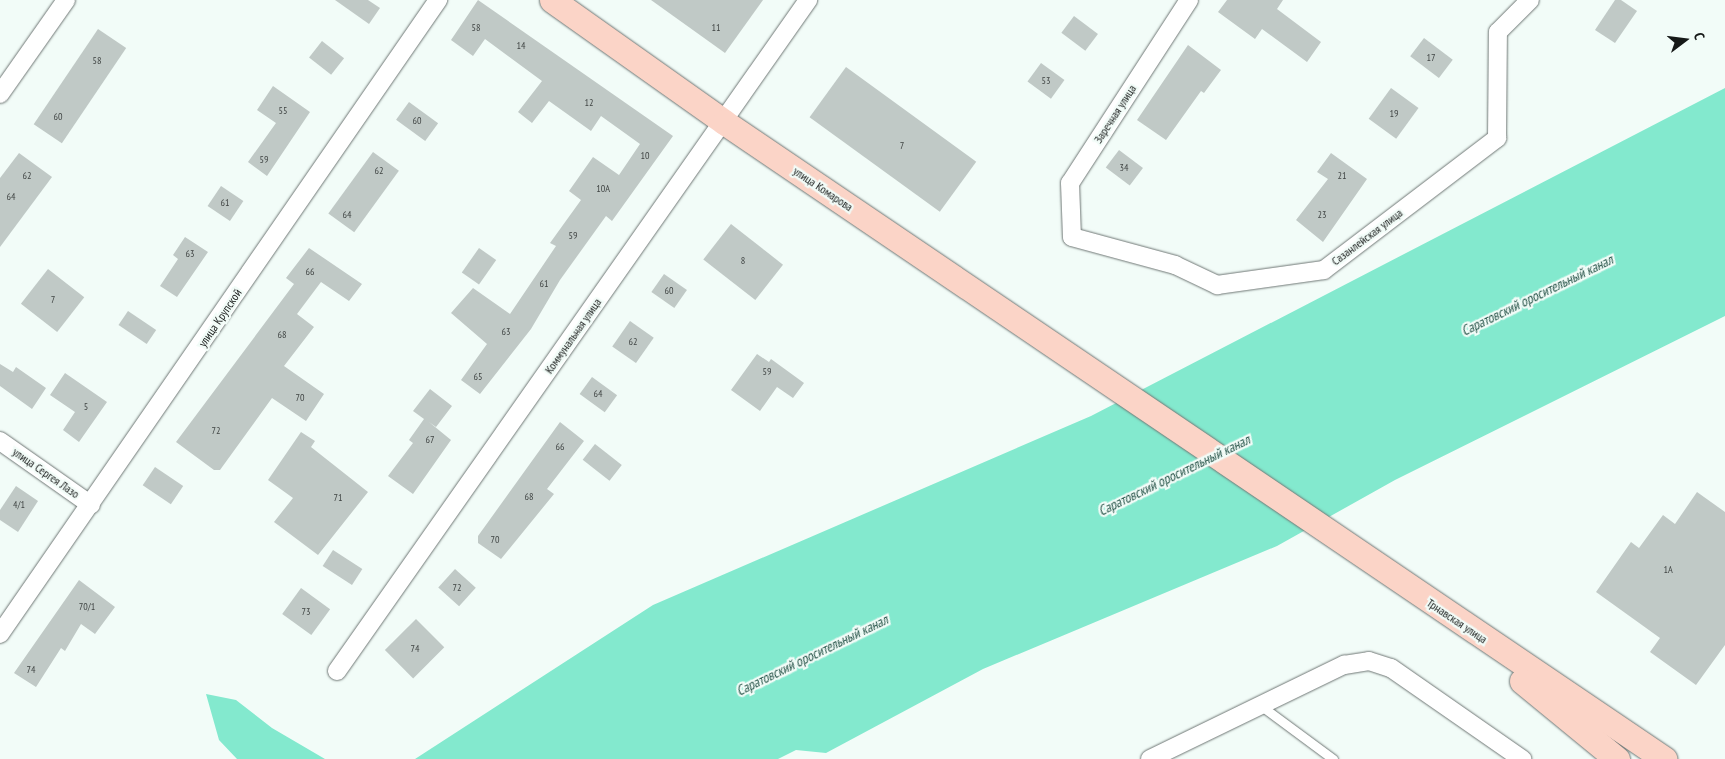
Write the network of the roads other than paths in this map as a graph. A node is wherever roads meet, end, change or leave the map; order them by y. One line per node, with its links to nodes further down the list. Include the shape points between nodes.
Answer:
1 (66, 0): 7 (street)
2 (438, 0): 11 (street, улица Крупской)
3 (552, 0): 8 (main road, улица Комарова)
4 (808, 0): 8 (street, Коммунальная улица)
5 (1189, 0): 9 (street, Заречная улица, via 1070,182)
6 (1530, 0): 9 (street, Сазанлейская улица, via 1498,32 1497,138 1324,270 1217,285 1175,265)
7 (0, 94)
8 (724, 122): 12 (main road, улица Комарова); 14 (street, Коммунальная улица)
9 (1072, 237)
10 (0, 441): 11 (street, улица Сергея Лазо)
11 (91, 505): 13 (street, улица Крупской)
12 (1416, 594): 19 (main road, Трнавская улица); 20 (main road, Трнавская улица)
13 (0, 634)
14 (337, 671)
15 (1260, 705): 16 (street); 17 (lane); 18 (street, via 1344,665 1369,661 1391,668)
16 (1150, 759)
17 (1333, 759)
18 (1522, 759)
19 (1617, 759)
20 (1664, 759)

